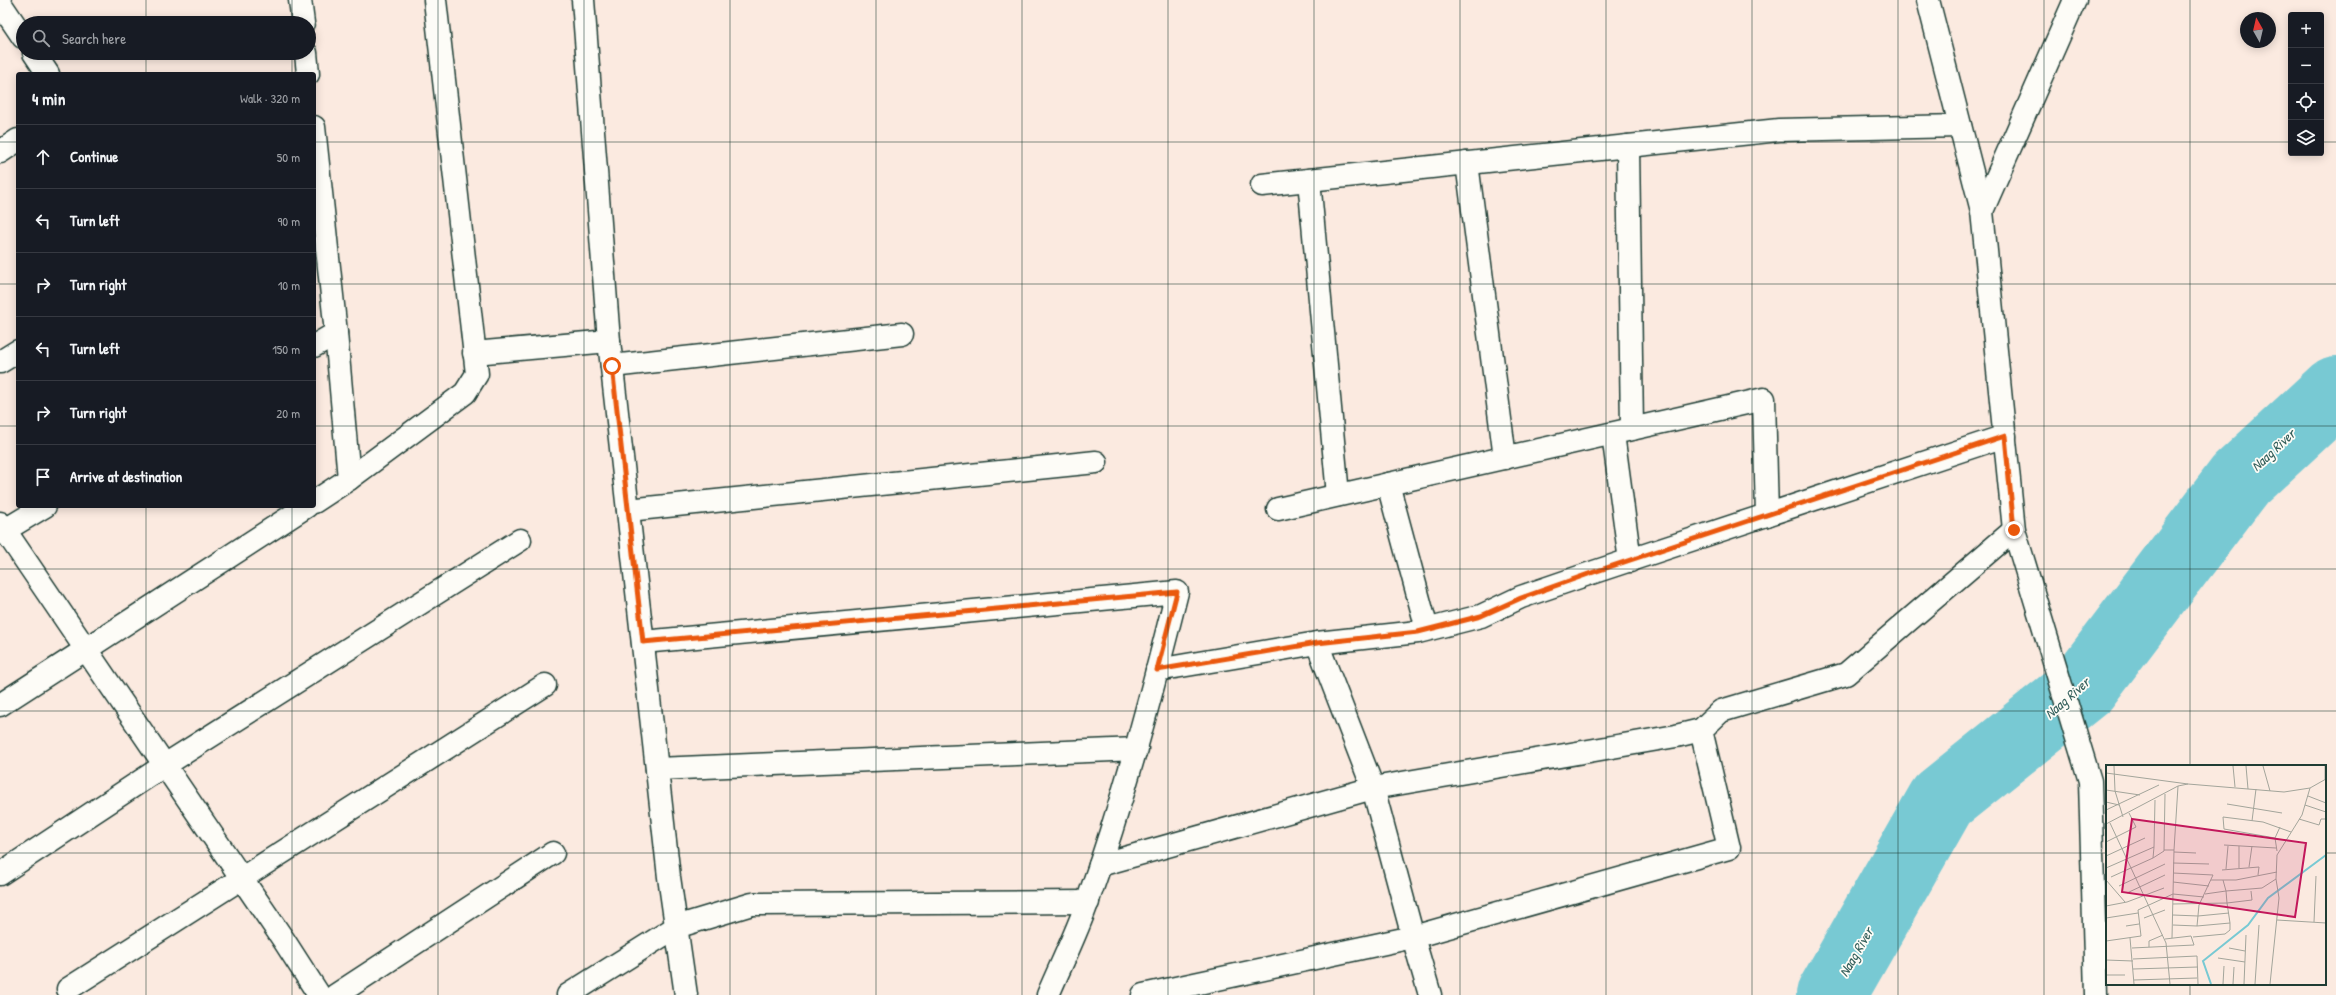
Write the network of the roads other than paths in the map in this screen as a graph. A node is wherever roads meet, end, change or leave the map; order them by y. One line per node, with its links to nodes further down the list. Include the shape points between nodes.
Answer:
1 (300, 0): 7 (street)
2 (435, 0): 27 (street)
3 (583, 0): 24 (street)
4 (1928, 0): 13 (street)
5 (2075, 0): 21 (street)
6 (0, 3): 8 (street)
7 (302, 16)
8 (16, 27)
9 (39, 60): 11 (street)
10 (307, 60): 12 (street)
11 (47, 72)
12 (308, 72)
13 (1960, 126): 16 (street, via 1779,130); 21 (street)
14 (16, 141): 17 (street)
15 (316, 146): 22 (street)
16 (1628, 146): 18 (street); 30 (street)
17 (0, 152)
18 (1467, 163): 19 (street); 32 (street)
19 (1310, 180): 20 (street); 36 (street)
20 (1262, 185)
21 (1982, 211): 31 (street)
22 (336, 332): 25 (street); 34 (street)
23 (902, 334): 29 (street)
24 (609, 341): 27 (street); 29 (street)
25 (316, 345)
26 (16, 352): 28 (street)
27 (474, 353): 34 (street, via 477,374 465,393)
28 (0, 362)
29 (612, 366): 41 (street)
30 (1622, 431): 32 (street); 42 (street, via 1764,399); 46 (street)
31 (2005, 436): 42 (street); 44 (street)
32 (1505, 458): 35 (street)
33 (1096, 462): 41 (street)
34 (349, 479): 37 (street)
35 (1388, 484): 36 (street); 47 (street)
36 (1338, 495): 40 (street)
37 (316, 501)
38 (41, 508): 43 (street)
39 (304, 508): 50 (street)
40 (1278, 509)
41 (628, 510): 48 (street)
42 (1768, 515): 46 (street)
43 (2, 529): 50 (street)
44 (2014, 530): 54 (street, via 1846,674 1721,711); 74 (street, via 2090,781)
45 (520, 540): 56 (street)
46 (1630, 561): 47 (street, via 1521,598 1481,616)
47 (1427, 629): 49 (street)
48 (643, 642): 51 (street, via 1177,592); 57 (street)
49 (1317, 643): 51 (street); 58 (street)
50 (86, 650): 53 (street); 56 (street)
51 (1157, 670): 55 (street)
52 (545, 686): 62 (street)
53 (0, 705)
54 (1700, 730): 58 (street); 65 (street, via 1729,848)
55 (1137, 748): 57 (street); 60 (street)
56 (164, 765): 61 (street); 62 (street)
57 (656, 769): 64 (street)
58 (1373, 788): 60 (street); 65 (street)
59 (553, 853): 68 (street)
60 (1100, 865): 63 (street)
61 (0, 874)
62 (241, 878): 66 (street); 67 (street)
63 (1088, 902): 64 (street, via 752,904); 71 (street)
64 (676, 927): 69 (street); 70 (street)
65 (1413, 937): 72 (street); 73 (street)
66 (68, 989)
67 (319, 995)
68 (336, 995)
69 (568, 995)
70 (686, 995)
71 (1048, 995)
72 (1142, 995)
73 (1430, 995)
74 (2096, 995)

